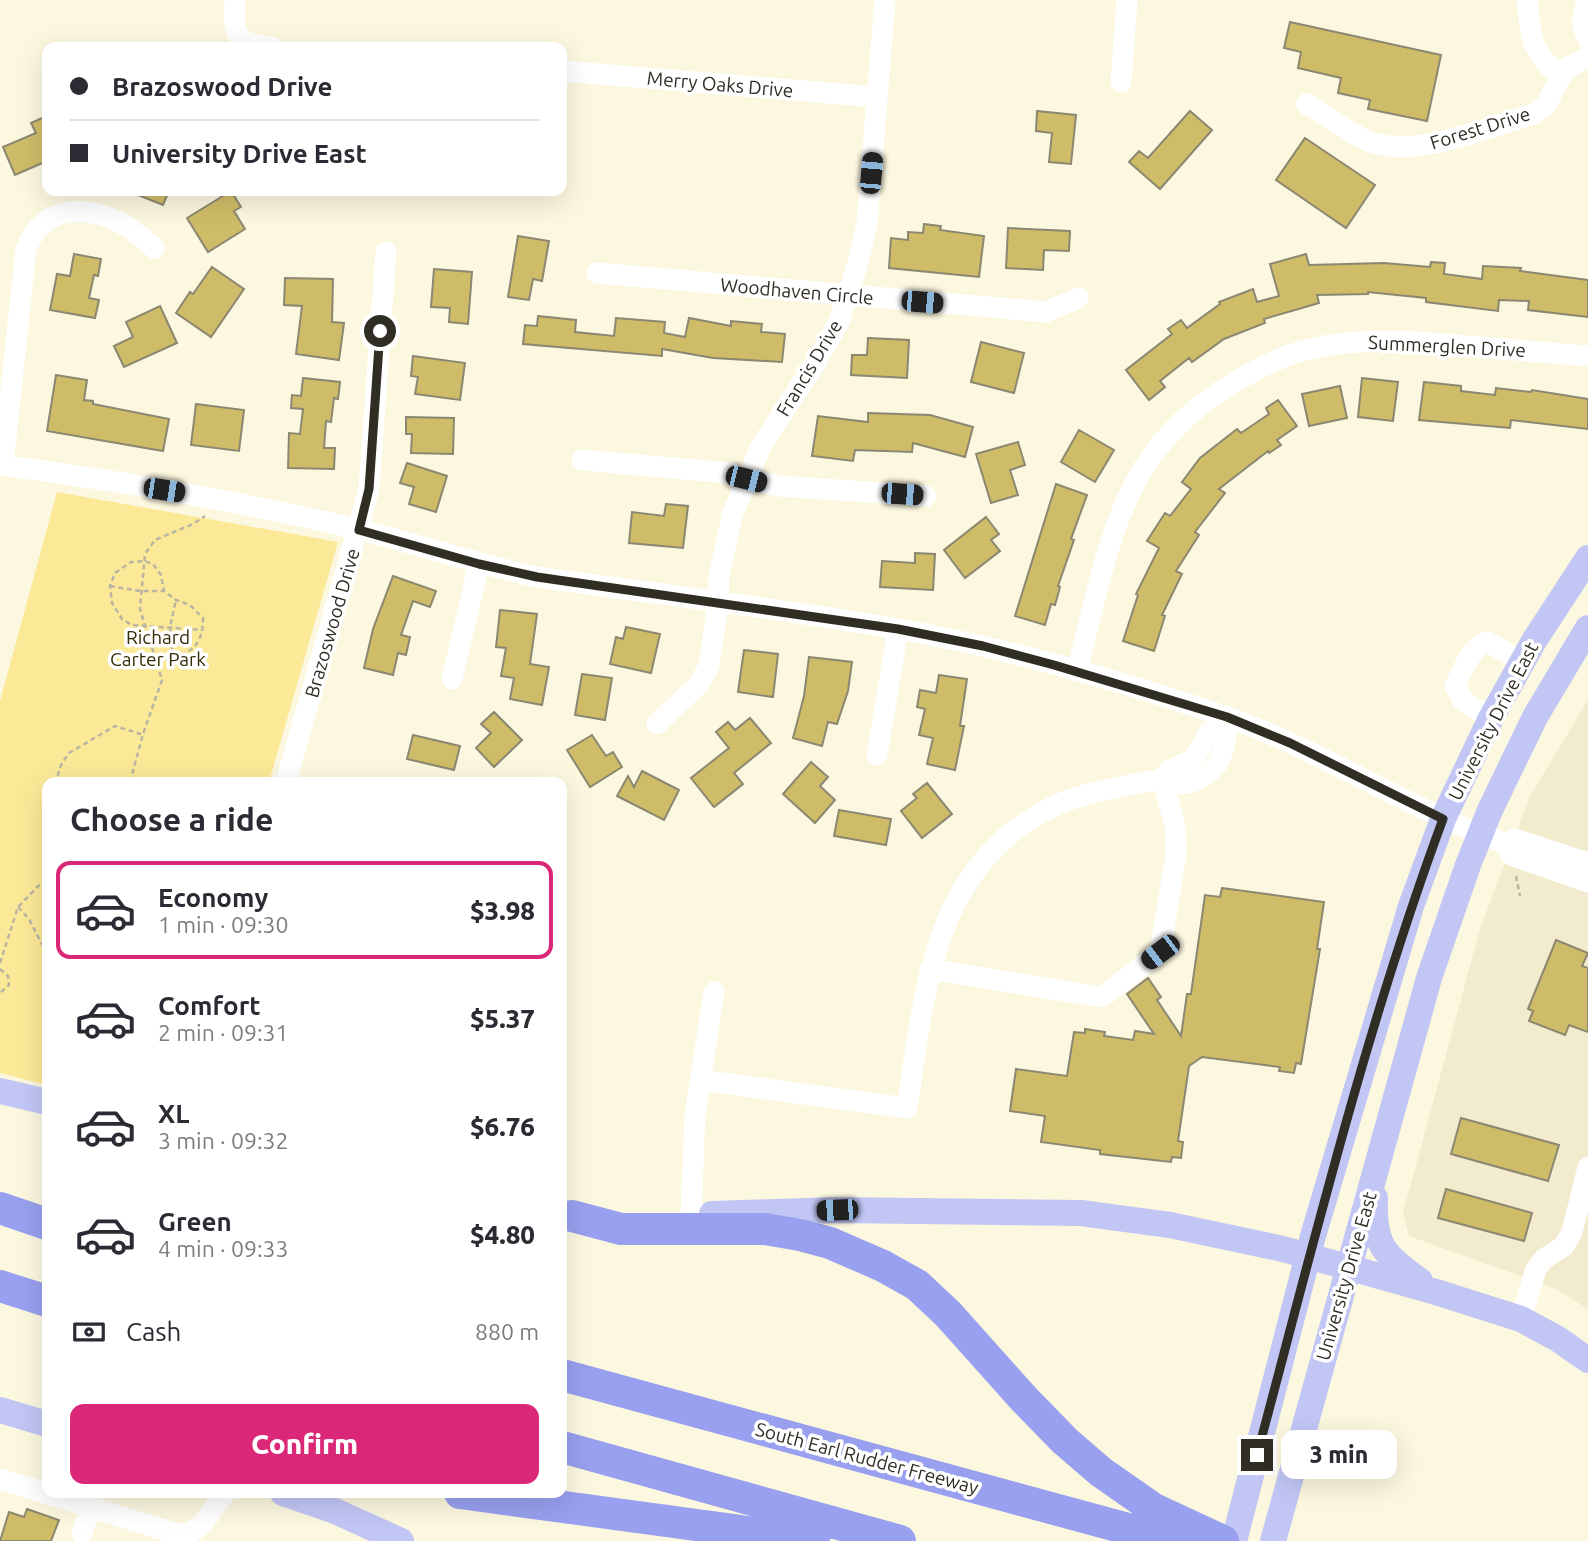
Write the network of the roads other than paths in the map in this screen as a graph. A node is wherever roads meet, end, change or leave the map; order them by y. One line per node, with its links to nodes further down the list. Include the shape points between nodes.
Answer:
1 (235, 0): 7 (street, via 233,27)
2 (885, 0): 12 (street, Francis Drive)
3 (1127, 0): 11 (street)
4 (1527, 0): 10 (street, via 1537,53)
5 (1587, 0): 6 (street, via 1582,23)
6 (1588, 40)
7 (245, 42)
8 (1588, 57): 10 (street, Forest Drive)
9 (567, 71): 12 (street, Merry Oaks Drive)
10 (1560, 76): 13 (street, Forest Drive, via 1546,106 1534,114 1425,145 1405,147 1367,140)
11 (1121, 82)
12 (877, 97): 17 (street, Francis Drive, via 867,223)
13 (1306, 104)
14 (154, 248): 21 (street, via 129,227 98,214 52,216 32,234 26,249)
15 (386, 252): 24 (street, Brazoswood Drive, via 369,489)
16 (597, 273): 17 (street, Woodhaven Circle)
17 (847, 296): 18 (street, Woodhaven Circle, via 1046,312); 22 (street, Francis Drive, via 839,322 761,446)
18 (1078, 298)
19 (1588, 356): 31 (street, Summerglen Drive, via 1394,339 1312,348 1237,379 1179,423 1154,452 1128,496 1112,538)
20 (582, 460): 22 (street, via 730,473)
21 (1, 465): 24 (street, via 228,500)
22 (746, 479): 23 (street, via 779,486); 27 (street, Francis Drive, via 723,552)
23 (926, 496)
24 (359, 530): 26 (street); 37 (street, Brazoswood Drive)
25 (1588, 558): 30 (main road, University Drive East)
26 (479, 564): 27 (street); 32 (street)
27 (718, 603): 29 (street); 35 (street, Francis Drive, via 709,666 699,684)
28 (1588, 628): 40 (main road, University Drive East, via 1535,717)
29 (898, 629): 31 (street); 36 (street)
30 (1522, 662): 34 (main road, University Drive East); 34 (street, via 1488,642 1472,654 1455,686 1463,701)
31 (1077, 671): 33 (street)
32 (452, 679)
33 (1227, 717): 38 (street, via 1210,731 1191,761); 39 (street)
34 (1491, 718): 39 (main road, University Drive East)
35 (657, 724)
36 (877, 755)
37 (287, 777)
38 (1162, 779): 44 (street, via 1059,803 999,842 951,909); 44 (street, via 1175,825 1176,855 1160,952 1102,997)
39 (1443, 819): 40 (street); 55 (main road, University Drive East, via 1411,906)
40 (1479, 834): 41 (street); 49 (main road, University Drive East, via 1429,978)
41 (1507, 844): 42 (street, via 1516,839); 43 (street, via 1511,855)
42 (1588, 863)
43 (1588, 882)
44 (930, 969): 46 (street, via 907,1108)
45 (714, 992): 46 (street)
46 (700, 1080): 52 (street)
47 (0, 1091): 48 (main road)
48 (42, 1101)
49 (1376, 1165): 56 (main road, University Drive East); 58 (main road, via 1379,1242 1393,1260)
50 (1588, 1167): 60 (street, via 1572,1232 1564,1246 1536,1269)
51 (0, 1209): 54 (highway)
52 (691, 1215): 53 (main road); 55 (main road, via 837,1210 1081,1213 1170,1225)
53 (567, 1216): 79 (highway, via 621,1229 765,1229 830,1243 883,1266 917,1285 948,1314 1040,1416 1101,1472 1154,1508)
54 (42, 1222)
55 (1309, 1256): 56 (main road); 80 (main road, University Drive East)
56 (1348, 1267): 58 (main road); 81 (main road, University Drive East)
57 (0, 1286): 59 (highway)
58 (1436, 1292): 60 (main road)
59 (42, 1299)
60 (1521, 1319): 61 (main road)
61 (1588, 1360)
62 (567, 1376): 78 (highway, South Earl Rudder Freeway)
63 (0, 1410): 64 (main road)
64 (42, 1423)
65 (567, 1448): 77 (highway)
66 (0, 1479): 67 (street)
67 (42, 1492)
68 (60, 1498): 72 (street)
69 (215, 1498): 72 (street, via 204,1524 190,1534 177,1535)
70 (293, 1498): 73 (main road)
71 (497, 1498): 76 (highway)
72 (92, 1508): 74 (street)
73 (366, 1534): 75 (main road)
74 (79, 1538)
75 (401, 1541)
76 (814, 1541)
77 (900, 1541)
78 (1172, 1541)
79 (1223, 1541)
80 (1234, 1541)
81 (1273, 1541)

